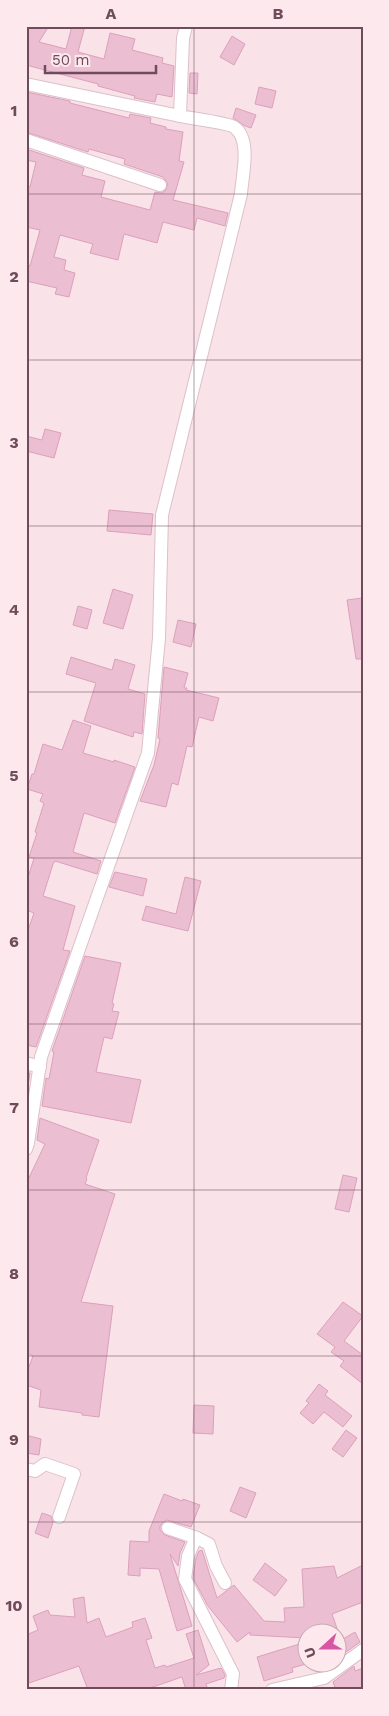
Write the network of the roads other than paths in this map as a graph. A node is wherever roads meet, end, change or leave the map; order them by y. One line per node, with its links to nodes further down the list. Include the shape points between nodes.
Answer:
1 (186, 26): 3 (street)
2 (26, 84): 3 (street)
3 (180, 116): 7 (street, via 234,126 243,136 245,148 240,194 162,515 159,638 148,753)
4 (26, 140): 5 (street)
5 (160, 186)
6 (26, 1063): 7 (street)
7 (40, 1067): 8 (street)
8 (26, 1149)
9 (26, 1469): 10 (street, via 35,1471 45,1464 74,1474)
10 (59, 1517)
11 (168, 1528): 12 (street)
12 (197, 1538): 13 (street, via 209,1544); 16 (street, via 188,1556 185,1579 233,1674)
13 (225, 1583)
14 (363, 1650): 15 (street)
15 (326, 1684): 17 (street)
16 (231, 1690)
17 (272, 1690)

